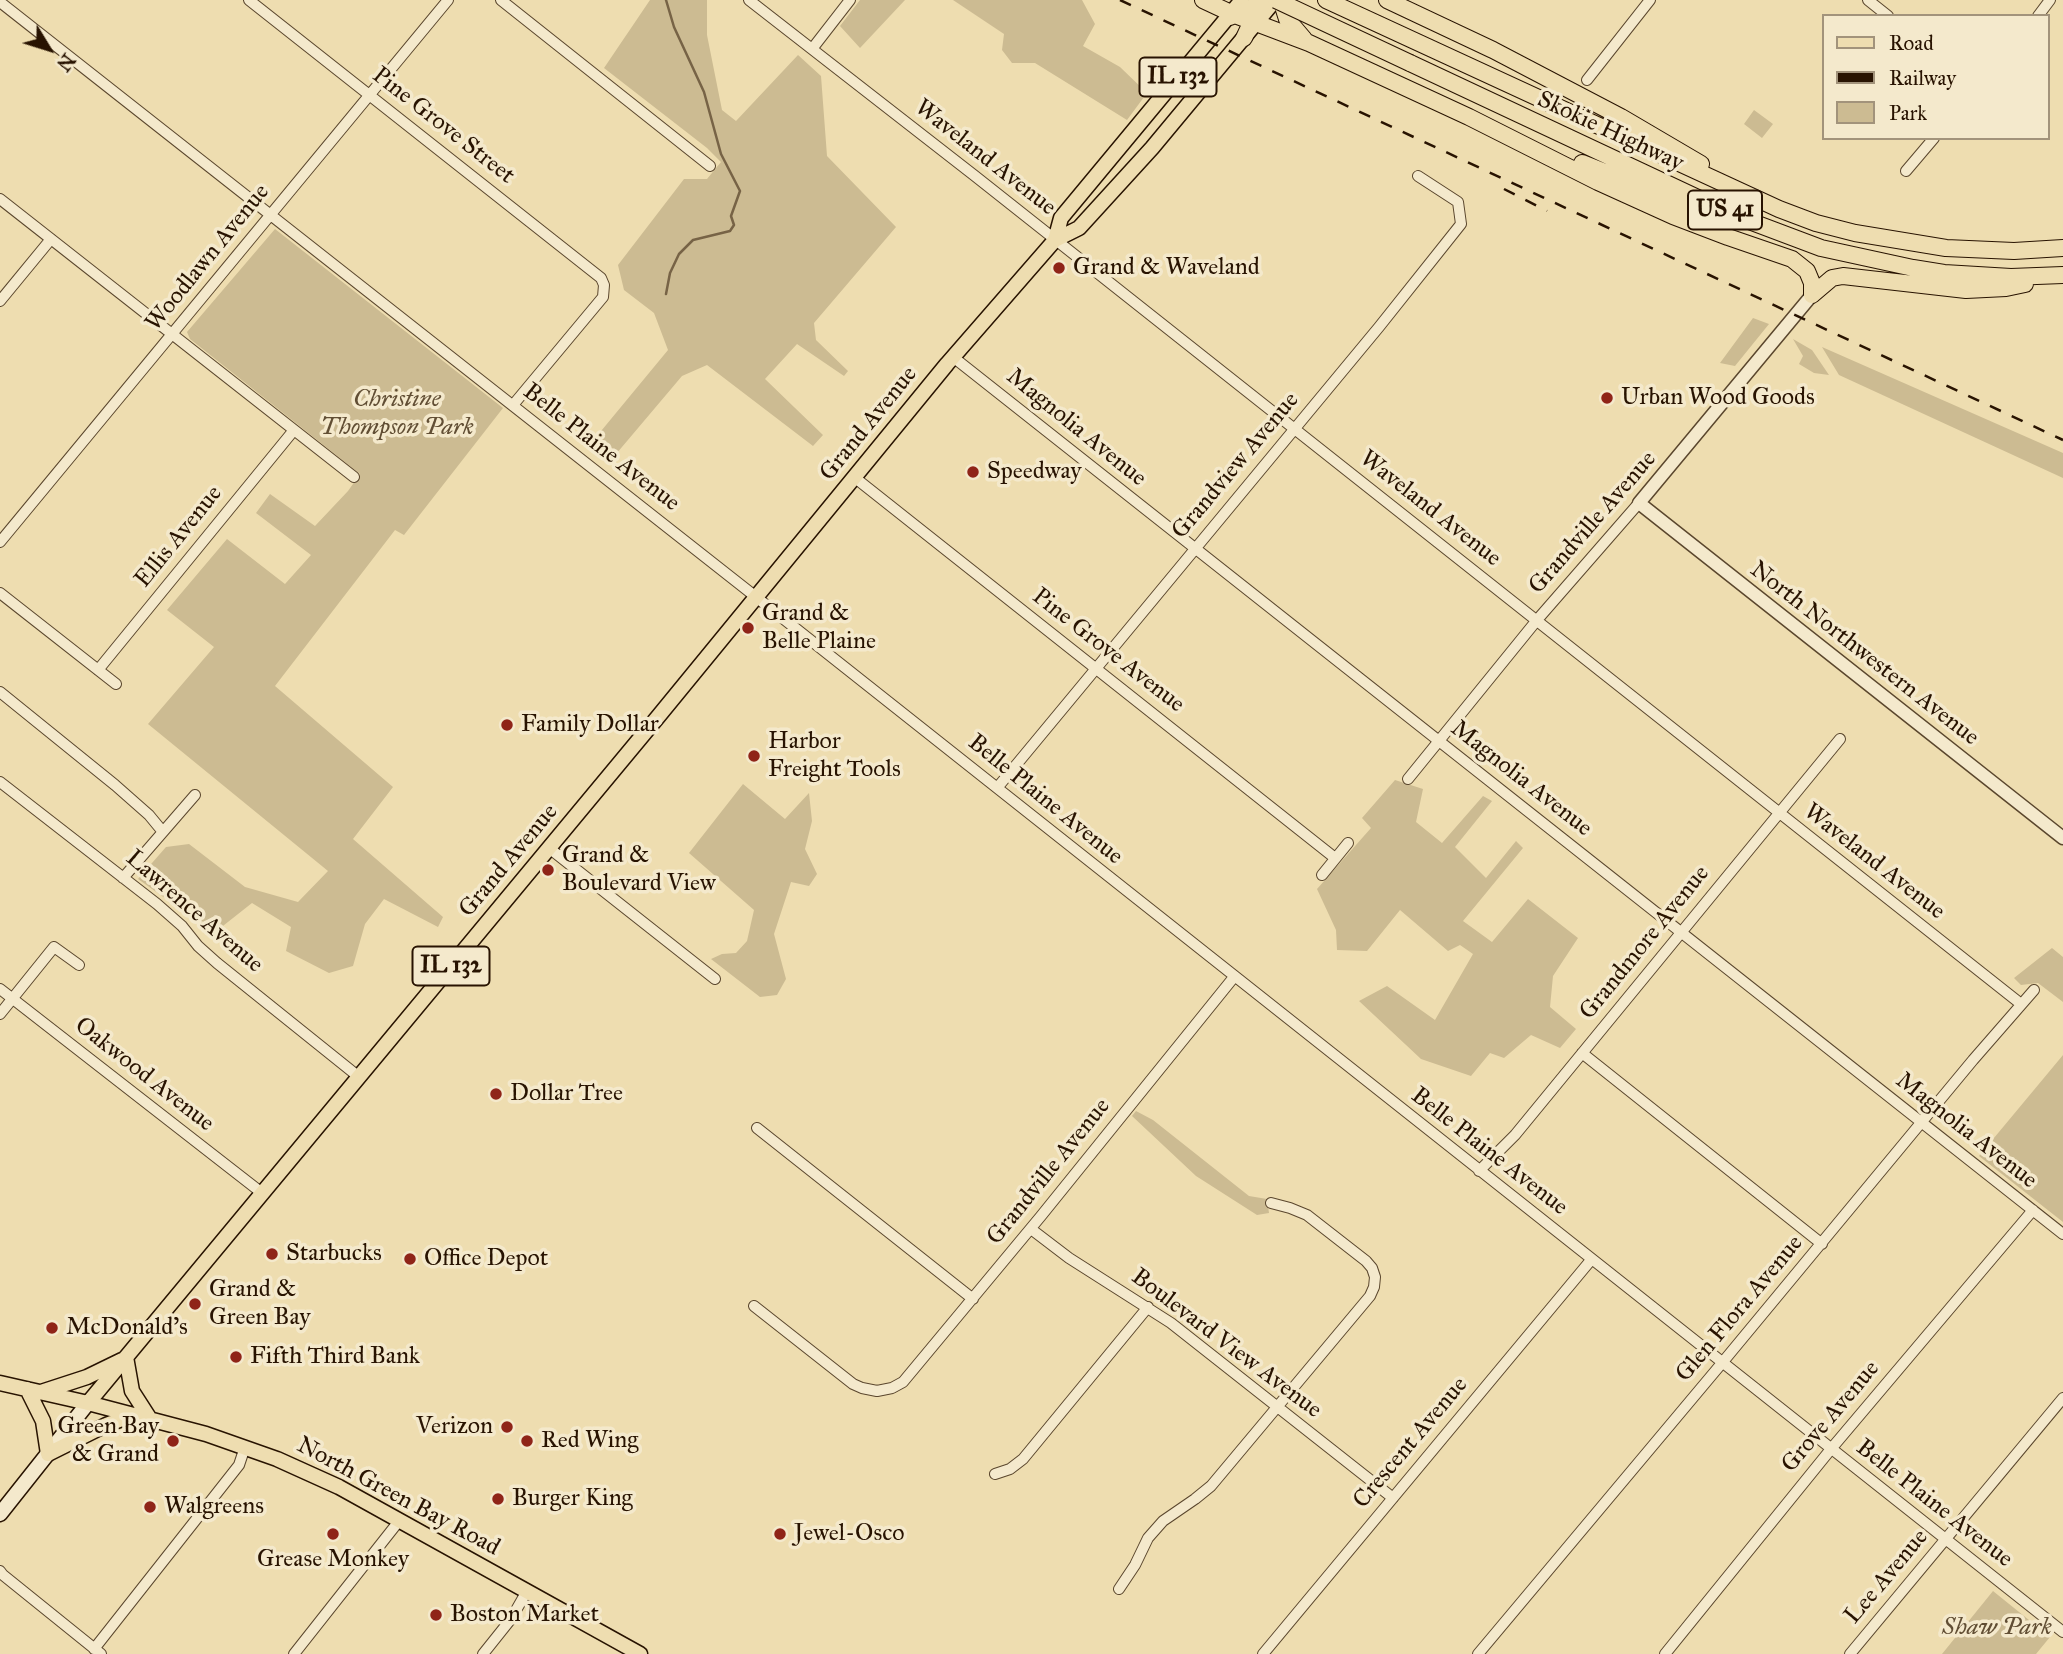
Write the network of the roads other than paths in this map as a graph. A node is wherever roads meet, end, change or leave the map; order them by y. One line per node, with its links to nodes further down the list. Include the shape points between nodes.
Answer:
1 (249, 0): 21 (street, Pine Grove Street)
2 (448, 0): 21 (street, Woodlawn Avenue)
3 (501, 0): 24 (street)
4 (749, 0): 19 (street, Waveland Avenue)
5 (850, 0): 19 (street)
6 (1203, 0): 14 (highway)
7 (1270, 0): 14 (highway); 16 (highway); 18 (highway); 32 (highway, Skokie Highway / US 41, bridge, via 1736,216)
8 (1326, 0): 28 (highway, Skokie Highway / US 41)
9 (1387, 0): 28 (highway, via 1621,117)
10 (1634, 0): 13 (street)
11 (1868, 0): 15 (street)
12 (0, 2): 29 (street, Belle Plaine Avenue)
13 (1647, 4): 20 (street)
14 (1233, 12): 16 (highway); 31 (main road, Grand Avenue / IL 132, via 1061,218)
15 (1886, 14)
16 (1254, 22): 17 (highway); 18 (highway)
17 (1244, 38): 31 (main road, Grand Avenue / IL 132, via 1079,228)
18 (1309, 43): 22 (highway)
19 (812, 49): 31 (street, Waveland Avenue)
20 (1587, 80)
21 (370, 95): 29 (street, Woodlawn Avenue); 39 (street, Pine Grove Street, via 601,278 603,297)
22 (1469, 117): 32 (highway, via 1742,228); 35 (highway, via 1672,216 1792,259 1807,271)
23 (1932, 140): 25 (street)
24 (710, 166)
25 (1906, 170)
26 (1418, 176): 40 (street, Grandview Avenue, via 1458,202 1461,224)
27 (0, 199): 30 (street)
28 (1779, 209): 33 (highway, Skokie Highway / US 41, via 1855,233 1946,248)
29 (271, 215): 37 (street, Woodlawn Avenue); 39 (street, Belle Plaine Avenue)
30 (51, 239): 36 (street); 37 (street)
31 (1055, 240): 38 (main road, Grand Avenue / IL 132); 40 (street, Waveland Avenue)
32 (1821, 248): 34 (highway, Skokie Highway / US 41, via 1944,273)
33 (2063, 248)
34 (2063, 276): 35 (highway, via 2006,288 1966,290 1843,276 1832,278)
35 (1812, 295): 44 (street, Grandville Avenue)
36 (0, 301)
37 (172, 335): 41 (street); 45 (street, Woodlawn Avenue)
38 (953, 357): 43 (main road, Grand Avenue / IL 132); 46 (street, Magnolia Avenue)
39 (513, 405): 48 (street, Belle Plaine Avenue)
40 (1294, 429): 46 (street, Grandview Avenue); 49 (street, Waveland Avenue)
41 (293, 430): 42 (street); 51 (street, Ellis Avenue)
42 (354, 477)
43 (854, 477): 48 (main road, Grand Avenue / IL 132); 50 (street, Pine Grove Avenue)
44 (1639, 502): 49 (street, Grandville Avenue); 62 (street, North Northwestern Avenue)
45 (0, 542)
46 (1195, 549): 50 (street, Grandview Avenue); 55 (street, Magnolia Avenue)
47 (0, 593): 51 (street)
48 (756, 597): 58 (street, Belle Plaine Avenue); 64 (main road, Grand Avenue / IL 132)
49 (1537, 620): 55 (street, Grandville Avenue); 60 (street, Waveland Avenue)
50 (1096, 668): 58 (street, Grandview Avenue); 65 (street, Pine Grove Avenue)
51 (98, 670): 52 (street)
52 (116, 684)
53 (0, 692): 61 (street, via 115,785)
54 (1840, 739): 60 (street, Grandmore Avenue)
55 (1438, 741): 56 (street, Grandville Avenue); 68 (street, Magnolia Avenue)
56 (1408, 779)
57 (0, 782): 67 (street, Lawrence Avenue)
58 (997, 788): 70 (street, Belle Plaine Avenue)
59 (195, 795): 61 (street)
60 (1779, 813): 68 (street, Grandmore Avenue); 75 (street, Waveland Avenue)
61 (163, 832): 67 (street)
62 (2063, 838)
63 (1348, 843): 65 (street)
64 (549, 848): 71 (street); 78 (main road, Grand Avenue / IL 132)
65 (1335, 859): 66 (street)
66 (1322, 875)
67 (123, 878): 78 (street, Lawrence Avenue, via 182,926 217,963)
68 (1680, 932): 77 (street, Grandmore Avenue); 79 (street, Magnolia Avenue)
69 (79, 965): 74 (street, via 54,947)
70 (1234, 977): 81 (street, Belle Plaine Avenue); 85 (street, Grandville Avenue)
71 (715, 979)
72 (0, 989): 74 (street, Oakwood Avenue)
73 (2034, 990): 75 (street, Glen Flora Avenue)
74 (12, 999): 76 (street); 82 (street, Oakwood Avenue)
75 (2021, 1004): 79 (street, Glen Flora Avenue)
76 (0, 1014)
77 (1582, 1053): 81 (street, Grandmore Avenue); 87 (street)
78 (359, 1077): 82 (main road, Grand Avenue / IL 132)
79 (1921, 1123): 84 (street, Magnolia Avenue); 87 (street, Glen Flora Avenue)
80 (757, 1128): 89 (street)
81 (1479, 1171): 88 (street, Belle Plaine Avenue)
82 (262, 1193): 92 (main road, Grand Avenue / IL 132)
83 (1271, 1203): 98 (street, via 1319,1222 1366,1261 1375,1277 1370,1296)
84 (2033, 1210): 86 (street, Magnolia Avenue); 102 (street, Grove Avenue)
85 (1031, 1229): 89 (street, Grandville Avenue); 91 (street, Boulevard View Avenue)
86 (2063, 1234)
87 (1822, 1244): 93 (street, Glen Flora Avenue)
88 (1591, 1260): 93 (street, Belle Plaine Avenue); 105 (street, Crescent Avenue)
89 (973, 1299): 90 (street, Grandville Avenue, via 908,1378 877,1391 853,1384)
90 (754, 1306)
91 (1148, 1307): 98 (street, Boulevard View Avenue); 104 (street, via 1023,1459)
92 (126, 1357): 95 (main road, via 87,1377); 97 (main road, Grand Avenue / IL 132); 100 (main road, via 132,1391)
93 (1722, 1363): 102 (street, Belle Plaine Avenue); 118 (street, Glen Flora Avenue)
94 (0, 1383): 95 (main road, North Green Bay Road)
95 (34, 1391): 97 (main road, North Green Bay Road); 103 (main road)
96 (2063, 1398): 108 (street, Lee Avenue)
97 (89, 1403): 99 (main road, North Green Bay Road); 103 (main road, Grand Avenue)
98 (1277, 1406): 105 (street, Boulevard View Avenue); 110 (street, via 1211,1486 1163,1521 1148,1538)
99 (135, 1415): 100 (main road, North Green Bay Road); 103 (main road)
100 (150, 1419): 101 (main road, North Green Bay Road)
101 (245, 1447): 107 (main road, North Green Bay Road, via 315,1476); 113 (street, via 239,1465)
102 (1831, 1449): 108 (street, Belle Plaine Avenue); 119 (street, Grove Avenue)
103 (48, 1454): 106 (main road, Grand Avenue)
104 (995, 1474)
105 (1393, 1498): 117 (street, Crescent Avenue)
106 (0, 1514)
107 (399, 1521): 111 (main road, North Green Bay Road); 114 (street)
108 (1945, 1539): 112 (street, Belle Plaine Avenue); 120 (street, Lee Avenue)
109 (1, 1573): 113 (street)
110 (1119, 1589)
111 (527, 1591): 115 (street); 116 (main road, North Green Bay Road)
112 (2063, 1632)
113 (98, 1651)
114 (294, 1654)
115 (482, 1654)
116 (640, 1654)
117 (1263, 1654)
118 (1478, 1654)
119 (1665, 1654)
120 (1850, 1654)

